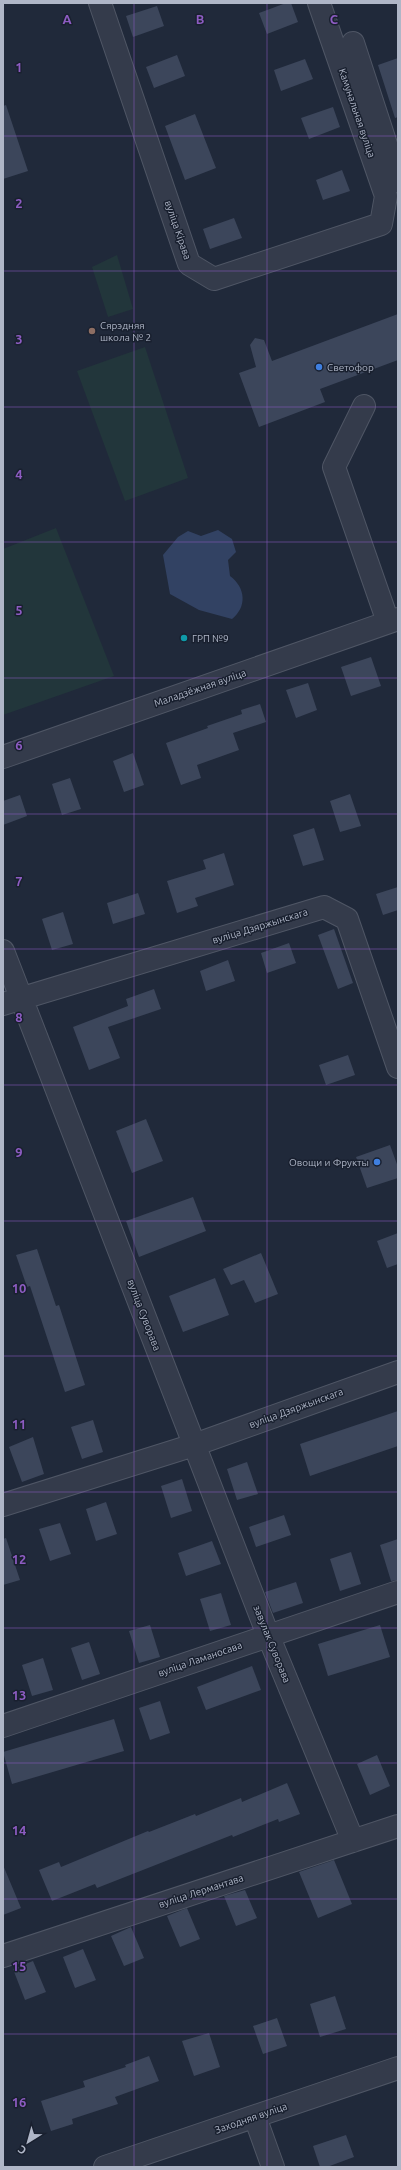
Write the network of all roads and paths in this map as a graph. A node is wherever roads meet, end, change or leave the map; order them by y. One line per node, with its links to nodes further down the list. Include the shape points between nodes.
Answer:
1 (100, 3): 5 (street, вуліца Кірава, via 189,264 214,279)
2 (319, 3): 5 (street, Камунальная вуліца, via 386,196)
3 (353, 43): 4 (street)
4 (398, 180)
5 (381, 224)
6 (364, 406): 7 (street, via 334,467)
7 (393, 621): 8 (street, Маладзёжная вуліца)
8 (3, 757)
9 (3, 951): 10 (street, вуліца Суворава)
10 (12, 1001): 11 (street, вуліца Дзяржынскага, via 324,907 347,919); 13 (street, вуліца Суворава)
11 (398, 1067)
12 (398, 1372): 13 (street, вуліца Дзяржынскага)
13 (194, 1445): 14 (street); 16 (street, завулак Суворава)
14 (3, 1506)
15 (398, 1592): 16 (street, вуліца Ламаносава)
16 (268, 1635): 17 (street, вуліца Ламаносава); 19 (street, завулак Суворава)
17 (3, 1726)
18 (398, 1826): 19 (street, вуліца Лермантава)
19 (353, 1841): 20 (street, вуліца Лермантава)
20 (3, 1956)
21 (398, 2068): 22 (street, Заходняя вуліца)
22 (256, 2117): 23 (street, Заходняя вуліца); 24 (street)
23 (105, 2167)
24 (273, 2167)

